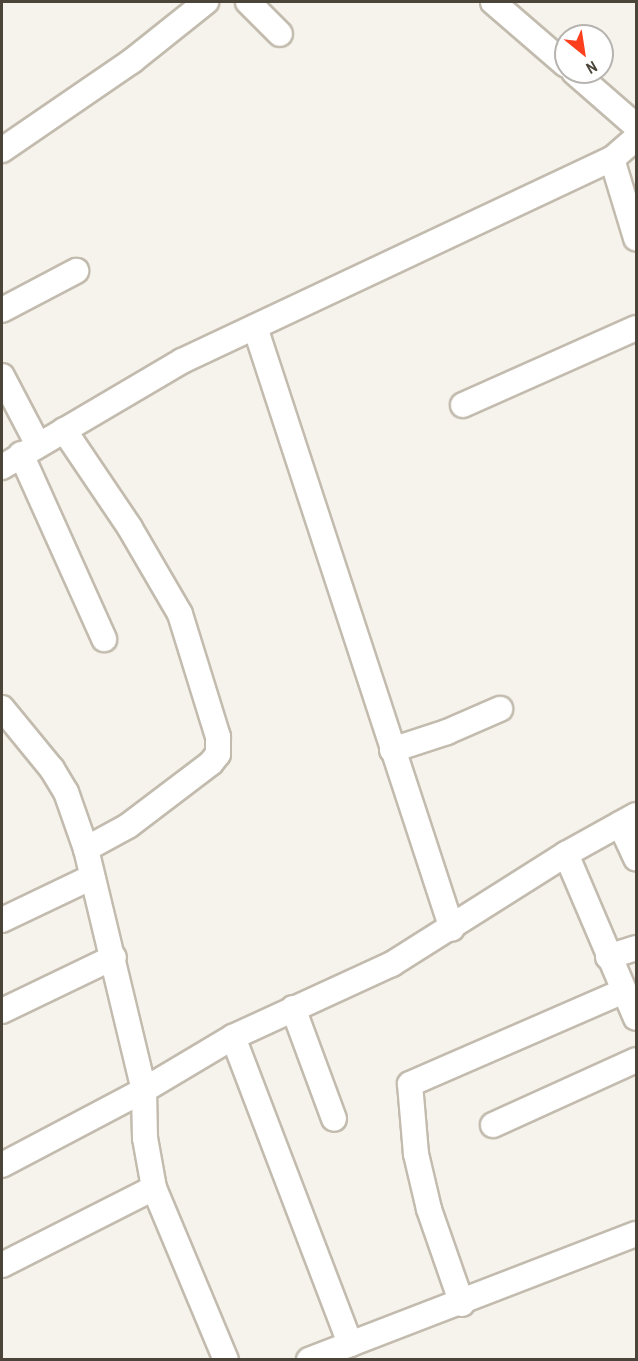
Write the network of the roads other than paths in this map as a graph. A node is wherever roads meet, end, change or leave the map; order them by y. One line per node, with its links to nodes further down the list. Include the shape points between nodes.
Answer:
1 (206, 2): 9 (street, via 132,61)
2 (248, 2): 4 (street)
3 (493, 2): 5 (street)
4 (280, 34)
5 (554, 55)
6 (588, 84): 7 (street)
7 (636, 126)
8 (636, 138): 10 (street)
9 (2, 150)
10 (612, 159): 11 (street); 14 (street)
11 (636, 238)
12 (76, 271): 13 (street)
13 (2, 310)
14 (255, 327): 18 (street, via 182,361); 23 (street)
15 (636, 328): 17 (street)
16 (2, 376): 19 (street)
17 (462, 405)
18 (64, 430): 19 (street); 25 (street, via 130,528 180,614 218,737 218,754 211,763 128,826)
19 (20, 455): 20 (street)
20 (104, 639)
21 (2, 708): 25 (street, via 66,792)
22 (500, 709): 23 (street)
23 (392, 750): 30 (street)
24 (628, 820): 26 (street); 27 (street)
25 (86, 849): 28 (street)
26 (566, 854): 30 (street); 33 (street)
27 (636, 858)
28 (92, 877): 29 (street); 32 (street)
29 (2, 920)
30 (452, 928): 35 (street, via 392,964)
31 (636, 948): 33 (street)
32 (114, 957): 36 (street); 40 (street)
33 (608, 957): 34 (street)
34 (624, 991): 37 (street); 47 (street, via 410,1084 416,1154 429,1209)
35 (292, 1008): 38 (street); 41 (street)
36 (2, 1011)
37 (636, 1018)
38 (233, 1037): 40 (street); 48 (street)
39 (636, 1060): 42 (street)
40 (144, 1090): 43 (street); 44 (street, via 147,1156)
41 (334, 1119)
42 (493, 1125)
43 (2, 1165)
44 (154, 1188): 46 (street); 49 (street)
45 (636, 1234): 47 (street)
46 (2, 1265)
47 (462, 1304): 48 (street)
48 (350, 1344): 50 (street)
49 (226, 1359)
50 (309, 1359)

